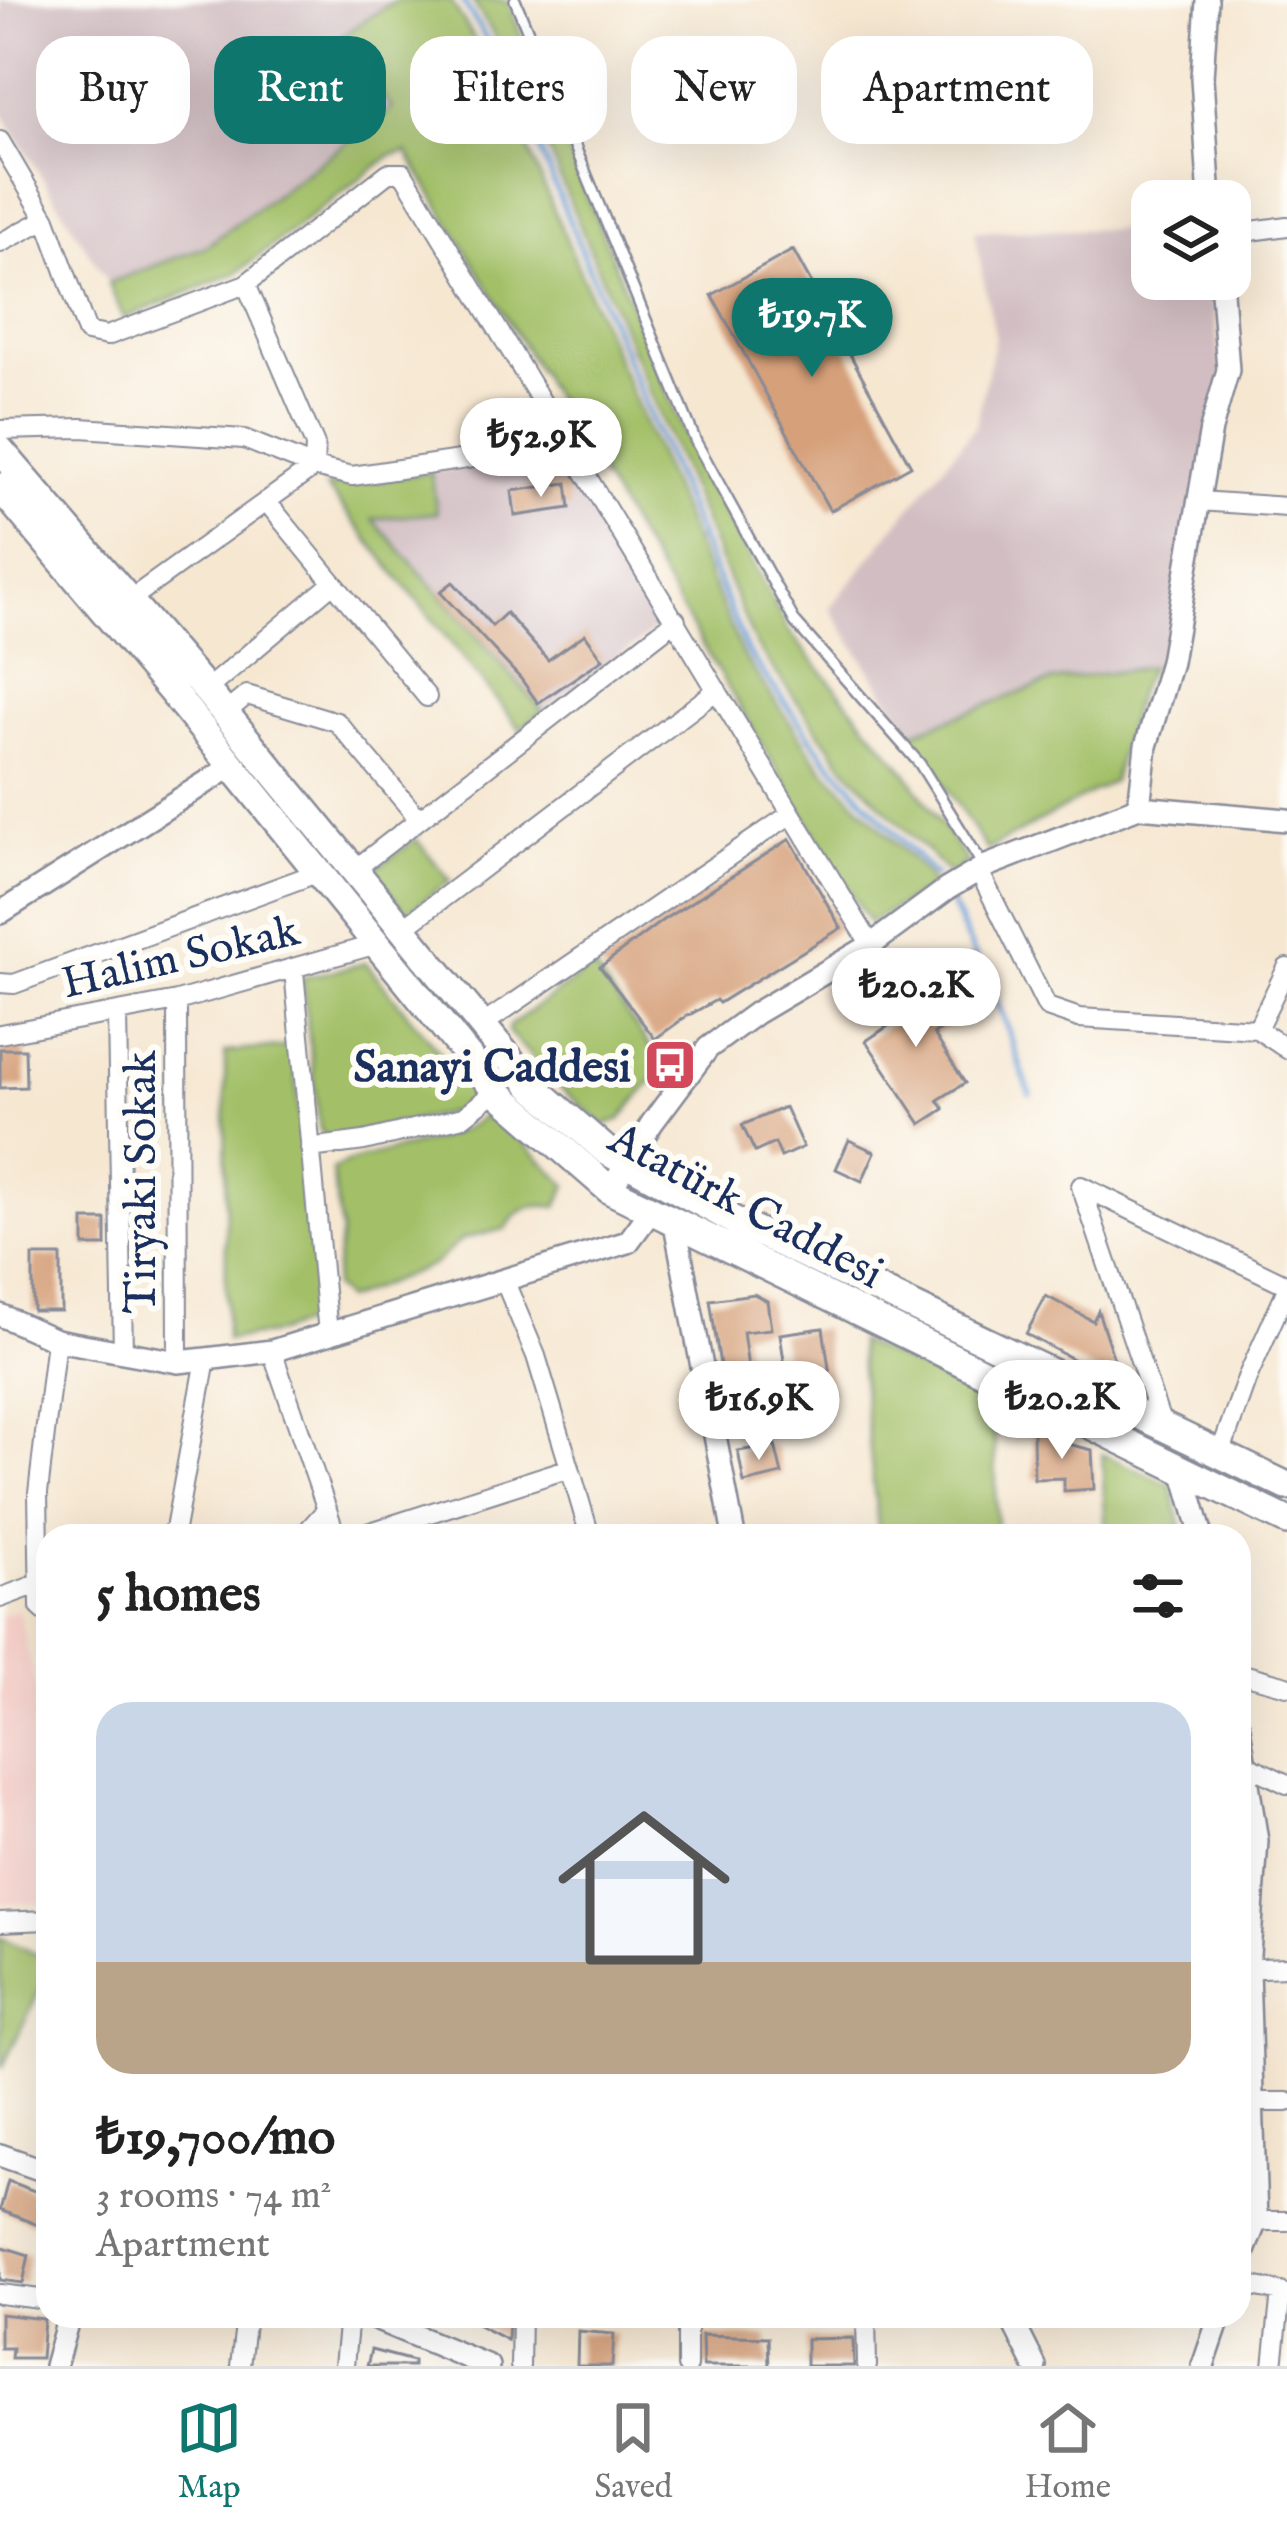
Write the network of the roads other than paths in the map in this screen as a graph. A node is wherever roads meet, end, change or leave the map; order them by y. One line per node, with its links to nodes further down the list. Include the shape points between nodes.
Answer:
1 (515, 0): 31 (lane, via 707,462 795,622 920,764)
2 (1208, 0): 4 (street, via 1202,78)
3 (0, 141): 5 (street)
4 (1209, 180)
5 (46, 219): 8 (street); 9 (street, via 87,332 106,336)
6 (1287, 226): 7 (street)
7 (1251, 231)
8 (0, 243)
9 (246, 284): 12 (street, via 388,172 403,172); 14 (street, via 315,446)
10 (1223, 300): 17 (street, via 1228,370)
11 (0, 430): 14 (street, via 207,434 244,439)
12 (568, 444): 14 (street, via 352,476); 21 (street)
13 (0, 450): 20 (main road)
14 (314, 467): 16 (street)
15 (0, 487): 26 (main road, Atatürk Caddesi)
16 (266, 501): 19 (street); 20 (street)
17 (1199, 501): 18 (street); 27 (street)
18 (1287, 507)
19 (334, 583): 22 (street); 24 (street)
20 (128, 601): 22 (main road)
21 (676, 620): 23 (street); 29 (street)
22 (206, 690): 25 (main road)
23 (717, 690): 28 (street); 35 (street)
24 (427, 697)
25 (225, 713): 29 (street, via 247,695 337,722); 33 (main road)
26 (232, 766): 32 (main road, Atatürk Caddesi); 34 (street)
27 (1138, 807): 30 (street); 31 (street)
28 (791, 814): 37 (street); 43 (street)
29 (419, 818): 33 (street)
30 (1287, 820)
31 (984, 867): 37 (street); 44 (street, via 980,873 1047,1006 1079,1018)
32 (316, 869): 36 (main road, Atatürk Caddesi); 40 (street)
33 (354, 870): 35 (main road)
34 (0, 913)
35 (402, 929): 43 (main road)
36 (377, 944): 39 (street, Halim Sokak); 47 (main road, Atatürk Caddesi)
37 (871, 945): 49 (street, via 708,1048)
38 (1287, 968): 44 (street)
39 (294, 970): 41 (street, Halim Sokak); 48 (street)
40 (0, 983)
41 (177, 1001): 42 (street, Halim Sokak); 60 (street, Tiryaki Sokak)
42 (117, 1015): 45 (street, Halim Sokak); 58 (street)
43 (482, 1025): 49 (main road, via 531,1085)
44 (1257, 1029): 46 (street)
45 (0, 1034)
46 (1287, 1049)
47 (496, 1091): 48 (street, via 463,1118); 50 (main road, Atatürk Caddesi)
48 (310, 1148): 55 (street)
49 (626, 1165): 50 (street); 61 (main road)
50 (610, 1190): 51 (main road, Atatürk Caddesi)
51 (663, 1217): 52 (street, via 628,1242); 64 (main road, Atatürk Caddesi); 74 (street)
52 (505, 1282): 55 (street); 63 (street)
53 (1287, 1287): 61 (street, via 1081,1186); 62 (street)
54 (0, 1315): 56 (street)
55 (328, 1334): 57 (street)
56 (56, 1340): 58 (street); 68 (street)
57 (272, 1351): 59 (street); 66 (street)
58 (123, 1353): 60 (street)
59 (206, 1359): 60 (street); 69 (street)
60 (178, 1362)
61 (1162, 1425): 62 (main road)
62 (1220, 1454): 65 (main road)
63 (570, 1468): 72 (street); 73 (street)
64 (1183, 1470): 67 (main road, Atatürk Caddesi); 75 (street)
65 (1287, 1486)
66 (327, 1509): 70 (street); 71 (street)
67 (1287, 1521)
68 (40, 1524)
69 (176, 1524)
70 (314, 1524)
71 (332, 1524)
72 (395, 1524)
73 (586, 1524)
74 (731, 1524)
75 (1199, 1524)
76 (36, 1585): 77 (street)
77 (0, 1598)
78 (1251, 1676): 79 (street)
79 (1287, 1686)
80 (1251, 1766): 81 (street)
81 (1287, 1784)
82 (36, 1920): 83 (street)
83 (0, 1922)
84 (1287, 1967): 85 (street)
85 (1251, 1969)
86 (1251, 2102): 87 (street)
87 (1287, 2102)
88 (0, 2155): 90 (street)
89 (1251, 2162): 91 (street)
90 (36, 2168)
91 (1256, 2221): 92 (street); 93 (street)
92 (1287, 2221)
93 (1251, 2234)
94 (1251, 2286): 115 (street, via 1281,2292)
95 (0, 2294): 96 (street)
96 (36, 2298)
97 (66, 2328): 107 (street)
98 (245, 2328): 108 (street)
99 (348, 2328): 109 (street)
100 (395, 2328): 106 (street)
101 (521, 2328): 110 (street)
102 (687, 2328): 111 (street)
103 (866, 2328): 112 (street)
104 (1016, 2328): 113 (street)
105 (1216, 2328): 114 (street)
106 (474, 2363)
107 (55, 2366)
108 (240, 2366)
109 (344, 2366)
110 (520, 2366)
111 (687, 2366)
112 (867, 2366)
113 (1036, 2366)
114 (1203, 2366)
115 (1273, 2366)

